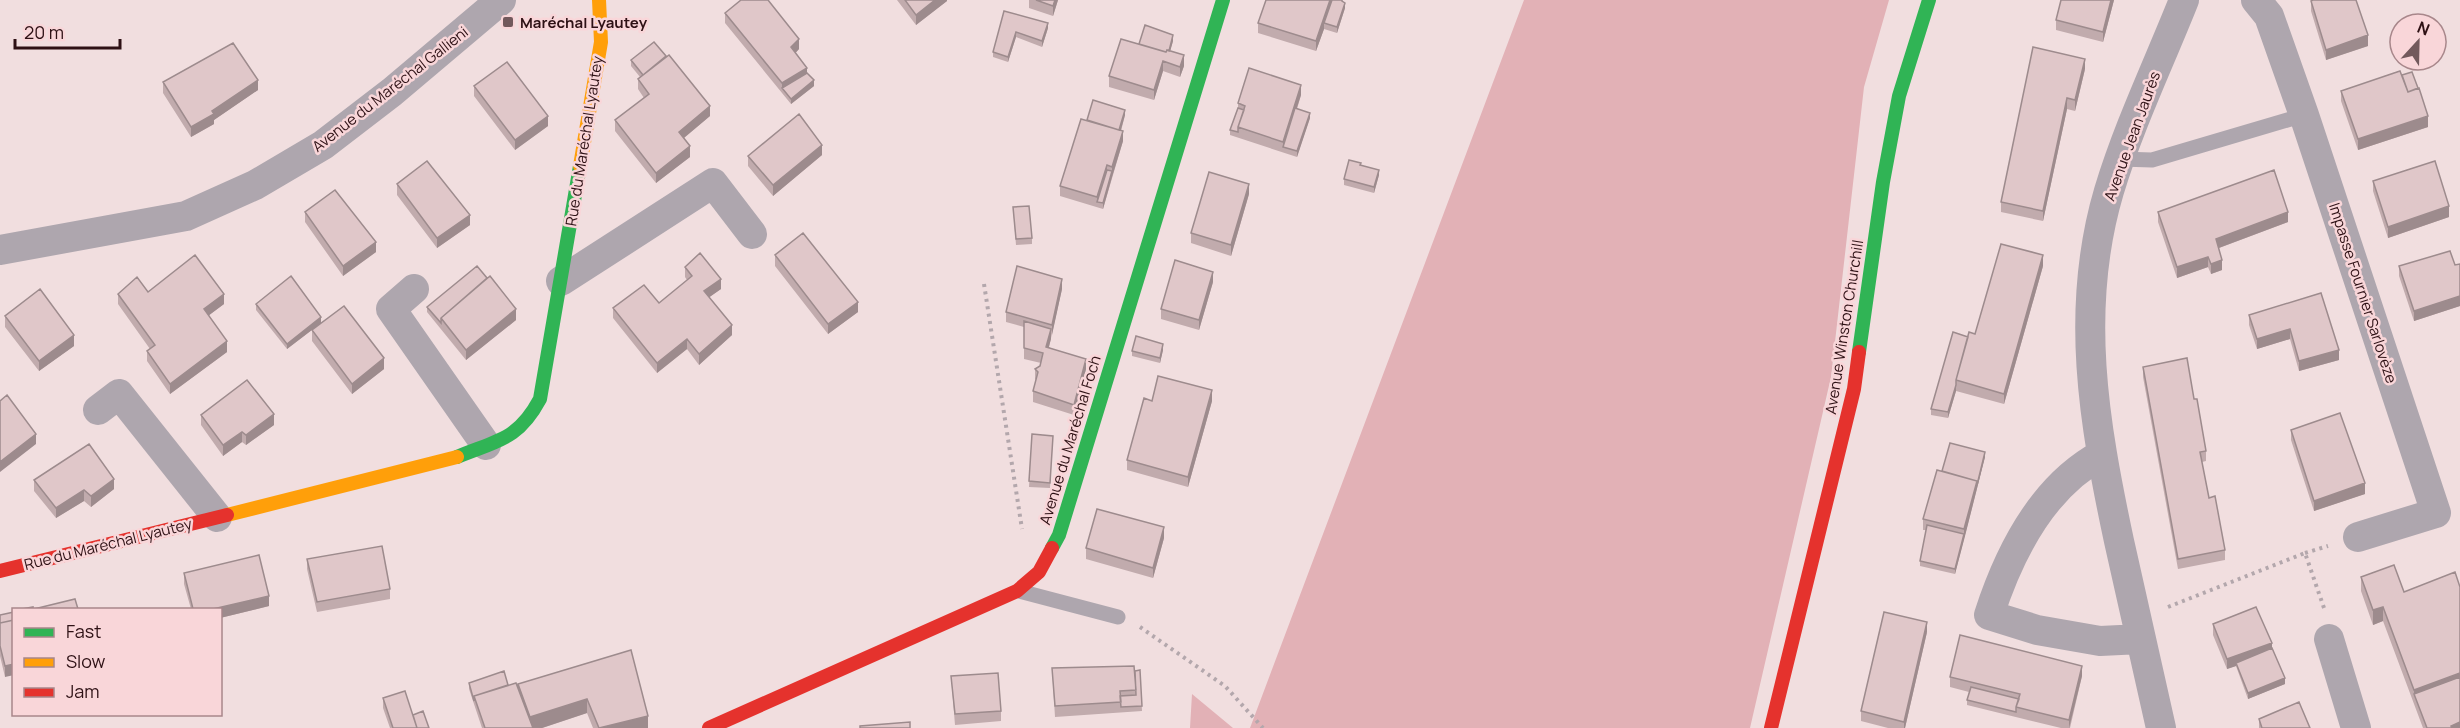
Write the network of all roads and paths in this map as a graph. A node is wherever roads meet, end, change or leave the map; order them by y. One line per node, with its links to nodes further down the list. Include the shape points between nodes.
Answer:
1 (501, 0): 10 (street, Avenue du Maréchal Gallieni, via 323,145 255,185 186,216)
2 (599, 0): 11 (street, Rue du Maréchal Lyautey, via 601,42)
3 (1223, 0): 20 (street, Avenue du Maréchal Foch, via 1059,535)
4 (1929, 0): 27 (street, Avenue Winston Churchill, via 1899,96 1854,389)
5 (2184, 0): 8 (street, Avenue Jean Jaurès)
6 (2256, 0): 7 (street, Impasse Fournier Sarlovèze, via 2269,16)
7 (2304, 115): 8 (lane, via 2152,160); 18 (street, Impasse Fournier Sarlovèze, via 2436,513)
8 (2121, 159): 16 (street, Avenue Jean Jaurès, via 2102,225 2089,319 2090,376)
9 (752, 234): 11 (street, via 713,183)
10 (0, 250)
11 (561, 280): 15 (street, Rue du Maréchal Lyautey, via 540,399 517,432)
12 (984, 284): 20 (path, via 1018,511)
13 (414, 289): 15 (street, via 391,309)
14 (99, 410): 17 (street, Rue du Maréchal Lyautey, via 119,393)
15 (486, 445): 17 (street, Rue du Maréchal Lyautey, via 449,460)
16 (2101, 455): 23 (street, Avenue Jean Jaurès); 23 (street, via 2077,467 2061,482 2026,531 2003,572 1989,615 2037,630 2100,641)
17 (217, 517): 19 (street, Rue du Maréchal Lyautey)
18 (2358, 537)
19 (0, 571)
20 (1034, 576): 21 (street, Avenue du Maréchal Foch)
21 (1017, 591): 22 (lane); 25 (street, Avenue du Maréchal Foch)
22 (1118, 616): 26 (path, via 1148,630 1225,686)
23 (2139, 629): 24 (path, via 2305,553 2326,614); 28 (street, Avenue Jean Jaurès)
24 (2329, 639): 29 (street)
25 (709, 728)
26 (1263, 728)
27 (1771, 728)
28 (2161, 728)
29 (2356, 728)

